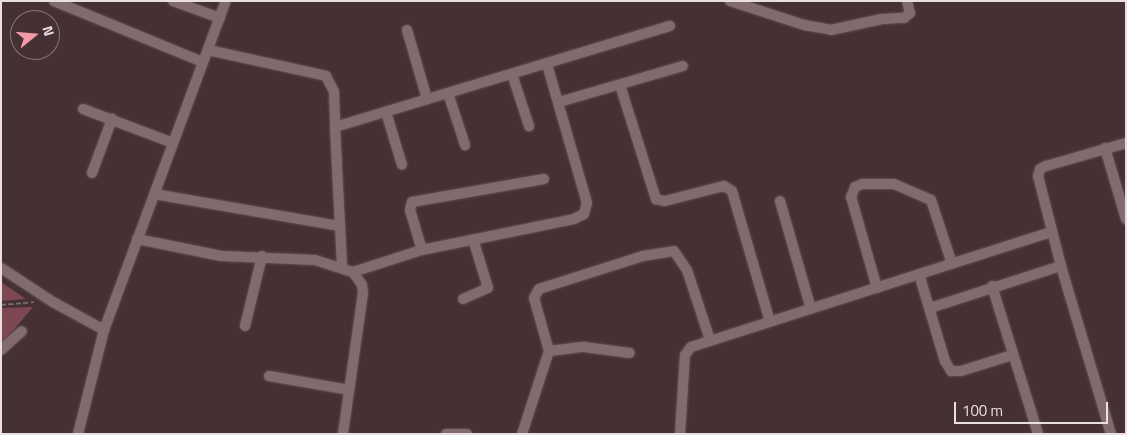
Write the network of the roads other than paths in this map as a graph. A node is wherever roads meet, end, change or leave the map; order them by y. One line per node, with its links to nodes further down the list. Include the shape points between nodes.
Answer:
1 (54, 1): 10 (street)
2 (173, 1): 6 (street)
3 (226, 1): 6 (street)
4 (730, 1): 5 (street, via 830,30 882,18 904,18 910,13)
5 (907, 1)
6 (220, 18): 9 (street)
7 (670, 26): 11 (street)
8 (407, 30): 16 (street)
9 (208, 50): 10 (street); 22 (street, via 326,76 334,92)
10 (203, 62): 24 (street)
11 (547, 64): 13 (street); 17 (street)
12 (683, 66): 14 (street)
13 (512, 74): 15 (street); 21 (street)
14 (620, 85): 17 (street); 50 (street, via 656,199 665,202 724,186 732,191)
15 (448, 93): 16 (street); 25 (street)
16 (427, 99): 19 (street)
17 (559, 102): 36 (street, via 587,203 584,214 574,220)
18 (84, 109): 20 (street)
19 (386, 112): 22 (street); 27 (street)
20 (112, 120): 24 (street); 28 (street)
21 (529, 126)
22 (335, 127): 33 (street)
23 (1126, 142): 26 (street)
24 (173, 143): 30 (street)
25 (465, 146)
26 (1105, 148): 32 (street); 34 (street, via 1040,169 1039,182)
27 (402, 165)
28 (92, 173)
29 (544, 179): 37 (street, via 412,202 410,210)
30 (154, 194): 33 (street); 35 (street)
31 (780, 201): 49 (street)
32 (1126, 218)
33 (340, 226): 40 (street)
34 (1052, 232): 39 (street); 41 (street)
35 (137, 239): 38 (street, via 221,256); 52 (street)
36 (473, 239): 37 (street); 47 (street, via 488,288)
37 (422, 250): 43 (street)
38 (262, 256): 40 (street, via 315,260); 51 (street)
39 (952, 264): 44 (street); 46 (street, via 935,206 930,200 894,184 862,184 855,187 851,197)
40 (342, 266): 43 (street)
41 (1061, 266): 45 (street); 68 (street)
42 (1, 268): 52 (street)
43 (353, 272): 60 (street, via 362,285 363,293)
44 (919, 274): 46 (street); 48 (street)
45 (992, 286): 48 (street); 58 (street)
46 (877, 288): 49 (street)
47 (463, 299)
48 (930, 308): 58 (street, via 944,361 951,371 961,372)
49 (811, 309): 50 (street)
50 (770, 322): 54 (street)
51 (245, 326)
52 (104, 330): 61 (street)
53 (22, 331): 55 (street)
54 (710, 340): 56 (street, via 682,261 676,252 666,251 539,288 534,298); 66 (street, via 691,347 685,355)
55 (1, 350)
56 (549, 351): 57 (street, via 584,347); 65 (street)
57 (630, 353)
58 (1012, 355): 67 (street)
59 (269, 376): 60 (street)
60 (349, 390): 62 (street)
61 (78, 434)
62 (343, 434)
63 (446, 434): 64 (street)
64 (467, 434)
65 (522, 434)
66 (680, 434)
67 (1038, 434)
68 (1111, 434)

